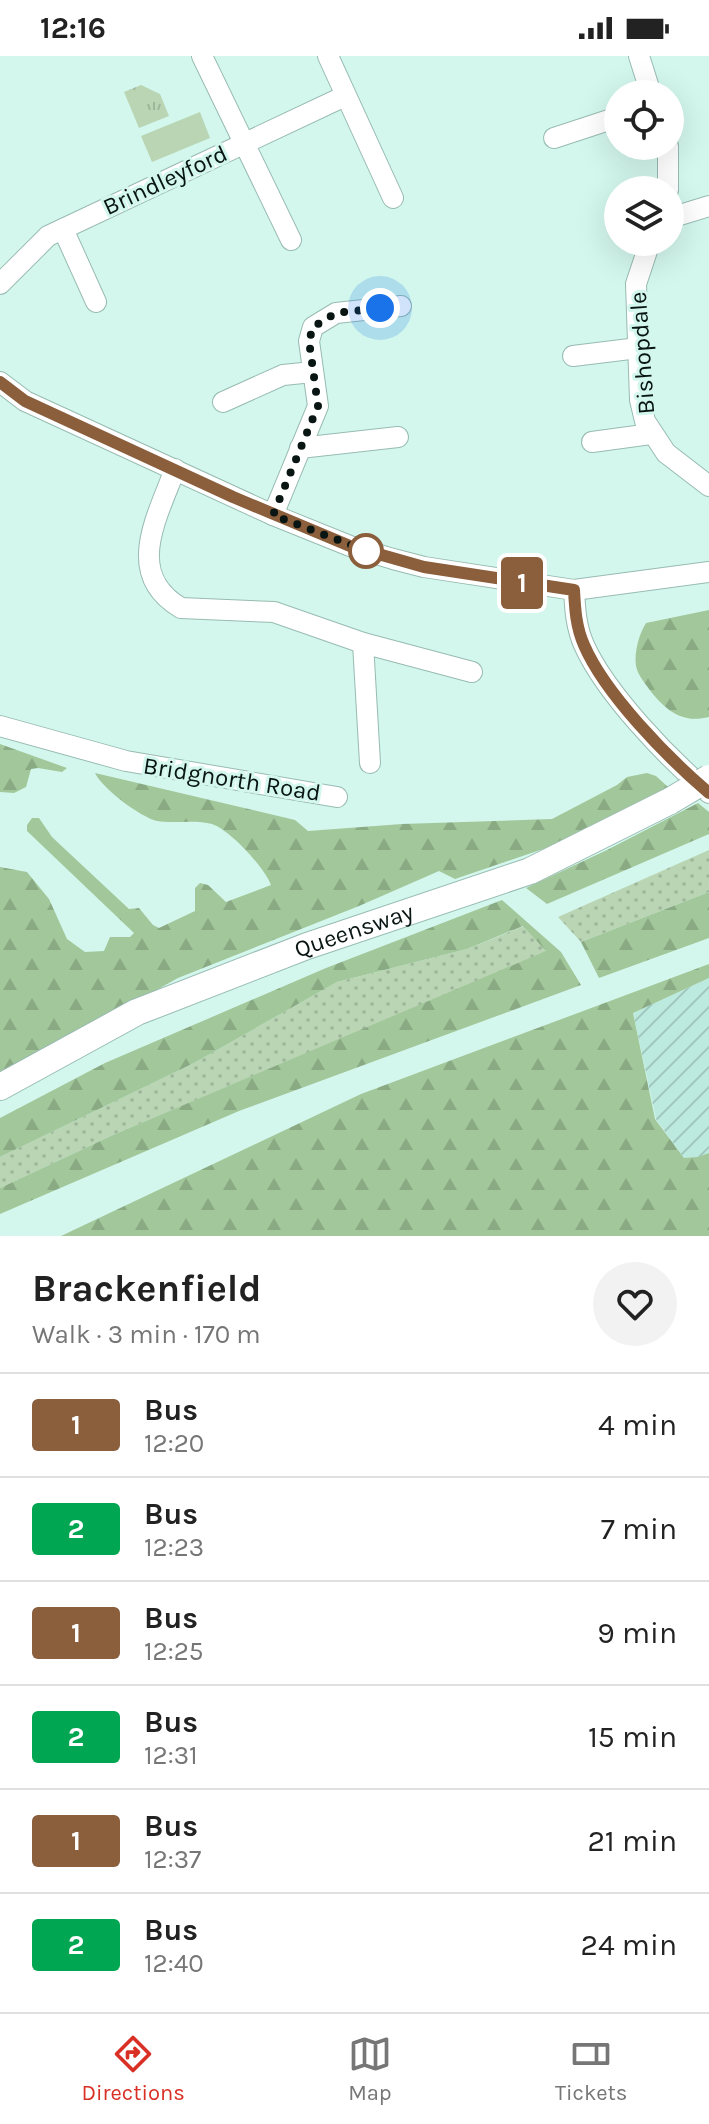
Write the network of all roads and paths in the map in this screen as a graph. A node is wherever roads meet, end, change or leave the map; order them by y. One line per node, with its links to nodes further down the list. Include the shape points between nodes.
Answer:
1 (202, 56): 8 (street)
2 (328, 56): 5 (street)
3 (639, 56): 4 (street)
4 (647, 80)
5 (345, 96): 8 (street, Brindleyford); 9 (street)
6 (604, 122): 7 (street)
7 (554, 138)
8 (246, 144): 12 (street, Brindleyford); 13 (street)
9 (393, 198)
10 (709, 206): 11 (street)
11 (684, 214)
12 (63, 229): 15 (street, Brindleyford, via 48,236); 16 (street)
13 (291, 240)
14 (645, 256): 18 (street, Bishopdale, via 636,284)
15 (0, 284)
16 (96, 302)
17 (401, 306): 20 (street, via 336,313 313,327)
18 (638, 348): 19 (street); 23 (street, Bishopdale, via 640,400)
19 (573, 356)
20 (313, 372): 22 (street, via 283,375); 26 (street, via 318,406)
21 (0, 382): 28 (street, via 25,401)
22 (223, 402)
23 (651, 434): 25 (street); 27 (street, Bishopdale, via 666,453)
24 (398, 437): 26 (street)
25 (592, 442)
26 (300, 448): 30 (street)
27 (701, 467): 29 (street, Bishopdale)
28 (175, 469): 30 (street); 33 (street, via 147,550 150,572 166,598 181,608 274,612)
29 (709, 486)
30 (273, 515): 32 (street, via 403,562)
31 (709, 572): 32 (street)
32 (574, 590): 38 (street, via 579,632 601,673 656,741)
33 (363, 643): 34 (street); 36 (street)
34 (472, 672)
35 (0, 726): 39 (street, Bridgnorth Road, via 126,761)
36 (370, 763)
37 (709, 778): 40 (main road, Queensway, bridge, via 530,871 307,946 137,1012)
38 (709, 793)
39 (337, 797)
40 (0, 1087)

